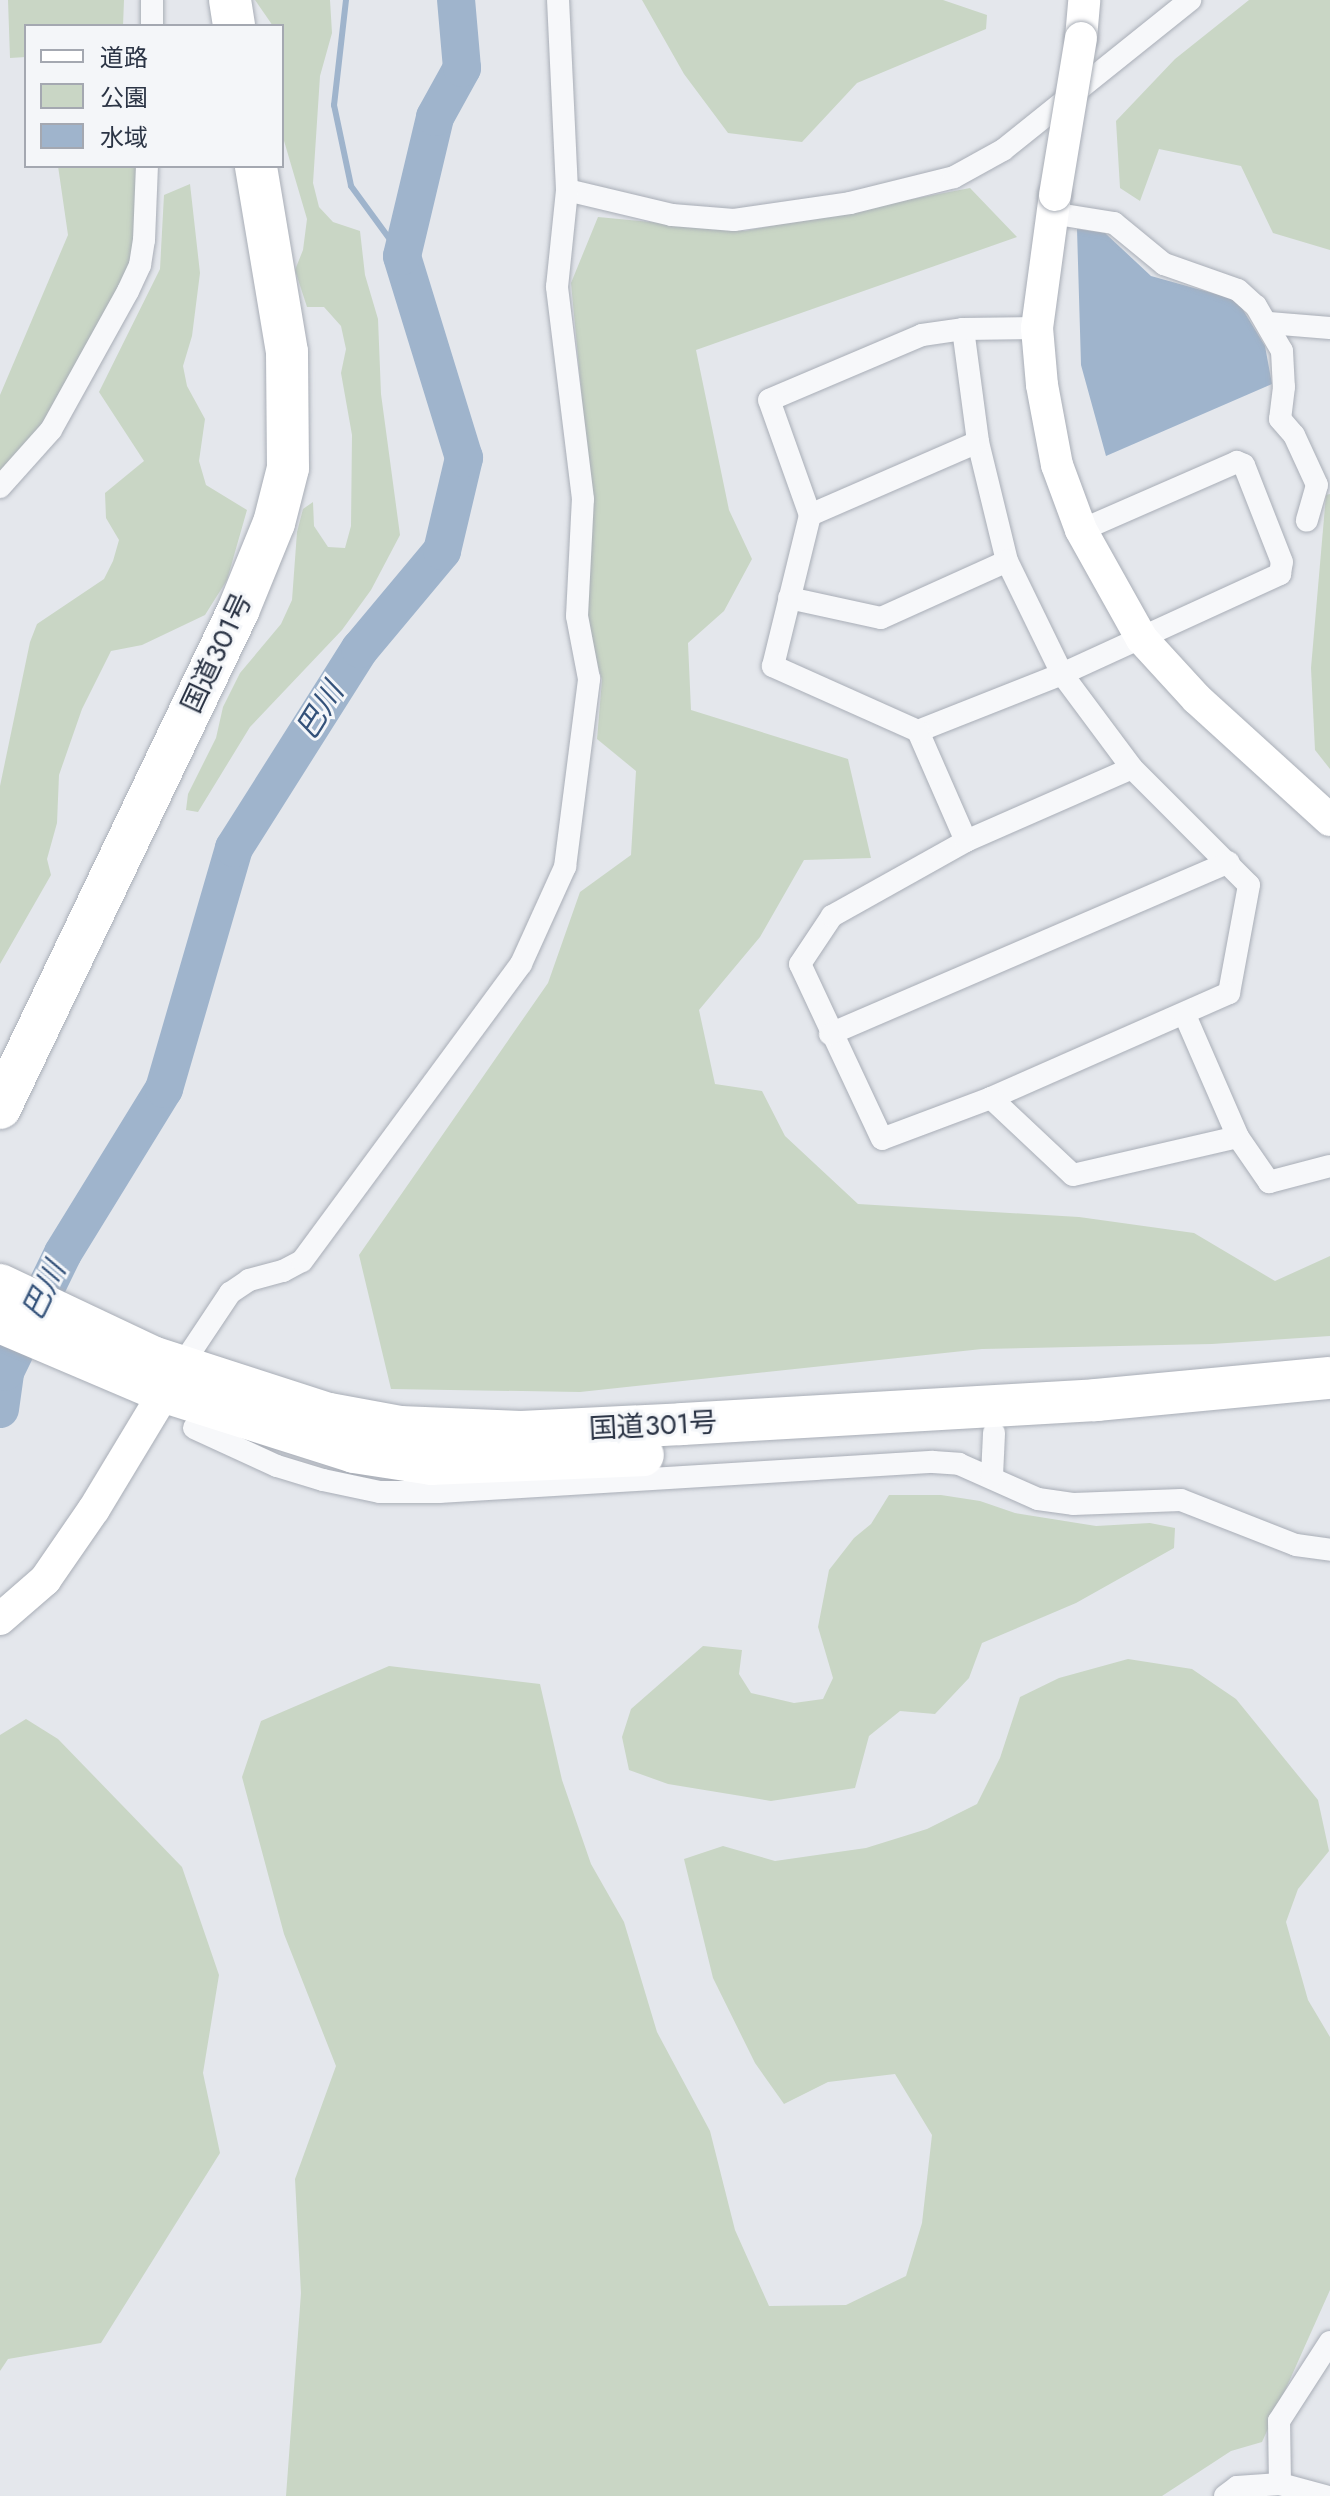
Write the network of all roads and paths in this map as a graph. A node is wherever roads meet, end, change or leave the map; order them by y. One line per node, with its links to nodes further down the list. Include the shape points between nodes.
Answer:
1 (152, 0): 6 (street)
2 (230, 0): 7 (highway)
3 (558, 0): 10 (street)
4 (1084, 0): 11 (street, bridge)
5 (1190, 0): 10 (street, via 1003,150 954,177 850,203 734,220 672,215)
6 (152, 24)
7 (234, 24)
8 (147, 168): 17 (street, via 140,265 51,430)
9 (256, 168): 33 (highway, 国道301号, via 287,352 288,468 274,523 225,640)
10 (567, 190): 38 (street, via 557,287 583,499 577,616 589,679 565,867 521,964 302,1261 249,1280 230,1293)
11 (1054, 204): 12 (street, via 1114,223 1164,264 1238,290); 13 (street)
12 (1269, 323): 14 (street); 19 (street, via 1282,351 1280,419 1294,435 1317,485)
13 (1037, 328): 15 (street); 20 (street, via 1057,465)
14 (1330, 328)
15 (963, 329): 16 (street); 18 (street, via 922,335 769,400)
16 (978, 442): 18 (street); 21 (street)
17 (0, 487)
18 (810, 515): 22 (street)
19 (1307, 521)
20 (1081, 530): 23 (street); 23 (street, via 1237,462 1244,465 1282,562 1280,574)
21 (1007, 561): 22 (street, via 881,618); 24 (street)
22 (789, 598): 25 (street, via 773,666)
23 (1142, 639): 24 (street); 27 (street, via 1197,699)
24 (1062, 674): 25 (street); 26 (street)
25 (918, 731): 28 (street)
26 (1132, 768): 28 (street); 29 (street)
27 (1330, 820)
28 (966, 841): 31 (street, via 832,916 800,964)
29 (1229, 862): 30 (street, via 1249,885 1229,993); 31 (street)
30 (1185, 1015): 32 (street); 34 (street)
31 (830, 1034): 32 (street, via 882,1139)
32 (991, 1098): 34 (street, via 1073,1175)
33 (0, 1108)
34 (1238, 1137): 35 (street, via 1269,1182)
35 (1330, 1166)
36 (0, 1285): 38 (highway, 国道301号)
37 (0, 1322): 38 (highway, 国道301号)
38 (159, 1374): 39 (highway, 国道301号, via 400,1427 521,1432 1096,1400); 43 (highway, 国道301号); 47 (street, via 94,1509 45,1580)
39 (1330, 1378)
40 (1330, 1405): 42 (highway, 国道301号)
41 (194, 1428): 43 (street)
42 (994, 1433): 44 (street); 45 (highway, 国道301号, via 513,1463)
43 (281, 1449): 45 (highway, 国道301号, via 354,1452)
44 (992, 1476): 45 (street, via 959,1464 933,1462); 46 (street, via 1038,1499 1073,1504 1181,1500 1296,1545)
45 (435, 1478)
46 (1330, 1550)
47 (0, 1619)
48 (1330, 2342): 49 (street, via 1279,2421)
49 (1280, 2484): 50 (street, via 1237,2487); 51 (street)
50 (1225, 2496)
51 (1325, 2496)

